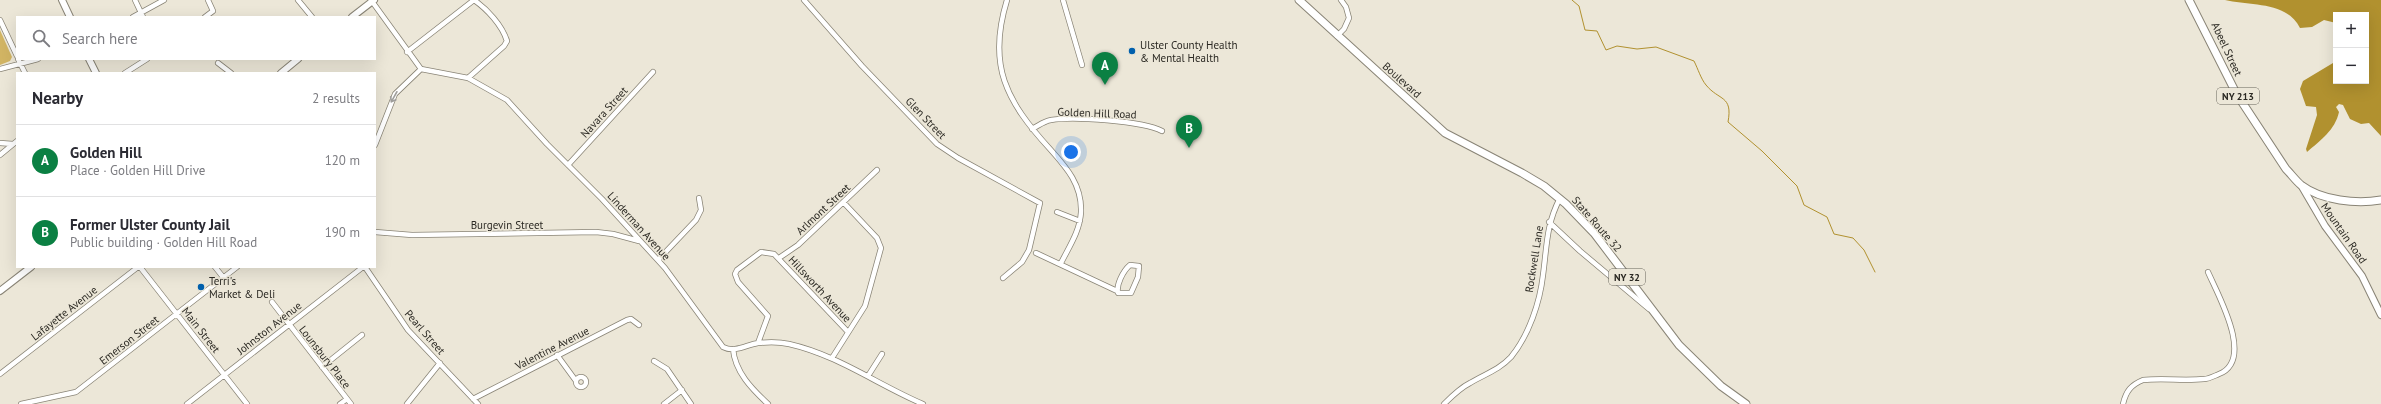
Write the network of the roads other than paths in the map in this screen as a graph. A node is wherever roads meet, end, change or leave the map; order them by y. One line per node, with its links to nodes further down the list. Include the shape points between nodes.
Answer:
1 (62, 0): 15 (street)
2 (135, 0): 14 (street)
3 (164, 0): 14 (street)
4 (208, 0): 16 (street, via 213,11)
5 (298, 0): 17 (street)
6 (372, 0): 18 (street); 21 (street)
7 (474, 0): 21 (street); 39 (street, via 502,29 507,40 504,46)
8 (804, 0): 72 (street, Glen Street, via 862,66 937,144 1040,203 1029,250 1022,262)
9 (1007, 0): 40 (street, via 999,35 1000,64 1010,97)
10 (1063, 0): 30 (street)
11 (1299, 0): 20 (main road, Boulevard / NY 32)
12 (1341, 0): 20 (street, via 1349,18)
13 (2189, 0): 49 (main road, Abeel Street / NY 213, via 2236,93 2286,169)
14 (142, 15)
15 (70, 16)
16 (206, 16)
17 (311, 16)
18 (353, 16)
19 (0, 20): 22 (street)
20 (1337, 36): 46 (main road, Boulevard / NY 32, via 1445,133)
21 (407, 52): 32 (street)
22 (16, 54)
23 (19, 60): 29 (street)
24 (35, 60): 29 (street)
25 (90, 60): 34 (street)
26 (145, 60): 35 (street)
27 (297, 60): 37 (street)
28 (218, 63): 36 (street)
29 (21, 64): 31 (street); 33 (street)
30 (1082, 65)
31 (0, 69)
32 (421, 69): 39 (street, Linderman Avenue); 43 (street, one-way to 43, via 395,94)
33 (25, 72)
34 (96, 72)
35 (127, 72)
36 (230, 72)
37 (281, 72)
38 (653, 72): 47 (street, Navara Street)
39 (468, 78): 47 (street, Linderman Avenue, via 507,100)
40 (1032, 129): 41 (street, Golden Hill Road, via 1046,121 1059,119 1143,124); 55 (street, via 1074,179 1080,200)
41 (1162, 131)
42 (15, 142): 44 (street); 45 (street)
43 (376, 142)
44 (0, 143)
45 (0, 155)
46 (1500, 162): 51 (main road, State Route 32 / NY 32, via 1539,182)
47 (568, 165): 58 (street, Linderman Avenue)
48 (877, 170): 53 (street, Arlmont Street)
49 (2301, 185): 52 (main road, NY 213, via 2319,194 2342,199); 78 (street, Mountain Road, via 2325,226 2362,276)
50 (699, 198): 61 (street, via 700,210 696,220)
51 (1560, 198): 56 (street, Rockwell Lane); 76 (main road, State Route 32 / NY 32, via 1594,233)
52 (2381, 200)
53 (844, 203): 60 (street, Arlmont Street, via 798,245); 81 (street, via 881,244 865,306)
54 (1057, 212): 55 (street)
55 (1080, 221): 62 (street)
56 (1549, 222): 76 (street); 109 (street, Rockwell Lane, via 1541,286 1534,312 1519,345 1495,371 1471,382)
57 (376, 232): 58 (street, Burgevin Street, via 412,235 596,232)
58 (639, 241): 61 (street, Linderman Avenue)
59 (1036, 253): 62 (street)
60 (779, 258): 81 (street, Hillsworth Avenue); 83 (street, via 774,254 761,252 735,274 738,282 768,316)
61 (658, 260): 84 (street, Linderman Avenue, via 717,341 723,347)
62 (1061, 263): 74 (street)
63 (30, 268): 73 (street)
64 (138, 268): 91 (street, Lafayette Avenue)
65 (140, 268): 77 (street, Main Street)
66 (216, 268): 71 (street)
67 (236, 268): 71 (street, Emerson Street)
68 (363, 268): 79 (street, Johnston Avenue)
69 (365, 268): 89 (street, Pearl Street, via 408,330)
70 (2208, 272): 111 (street, via 2229,320 2235,343 2234,357 2226,372 2206,379 2143,380 2134,384 2126,393)
71 (223, 277): 77 (street, Emerson Street)
72 (1003, 278)
73 (0, 291)
74 (1117, 291): 74 (street, via 1122,294 1131,293 1138,277 1139,266 1130,265 1126,268)
75 (272, 302): 79 (street, Lounsbury Place)
76 (1653, 312): 110 (main road, State Route 32 / NY 32, via 1696,363)
77 (178, 314): 92 (street, Main Street); 98 (street, Emerson Street, via 76,392)
78 (2381, 314)
79 (288, 324): 90 (street, Lounsbury Place); 92 (street, Johnston Avenue)
80 (639, 325): 86 (street, Valentine Avenue, via 627,320)
81 (848, 332): 87 (street)
82 (362, 336): 90 (street)
83 (758, 343): 84 (street); 87 (street, via 788,344)
84 (733, 349): 107 (street, via 736,364 744,378)
85 (882, 354): 93 (street)
86 (557, 355): 94 (street); 97 (street, Valentine Avenue)
87 (832, 358): 93 (street)
88 (654, 361): 95 (street, via 668,369)
89 (440, 364): 97 (street, Pearl Street); 103 (street)
90 (322, 367): 96 (street, Lounsbury Place)
91 (0, 374)
92 (224, 374): 99 (street, Johnston Avenue); 100 (street, Main Street)
93 (868, 376): 108 (street)
94 (576, 381)
95 (682, 390): 105 (street); 106 (street)
96 (347, 399): 101 (street); 102 (street, Lounsbury Place)
97 (472, 399): 104 (street, Pearl Street)
98 (20, 404)
99 (187, 404)
100 (247, 404)
101 (340, 404)
102 (351, 404)
103 (407, 404)
104 (478, 404)
105 (664, 404)
106 (691, 404)
107 (768, 404)
108 (923, 404)
109 (1444, 404)
110 (1746, 404)
111 (2123, 404)

